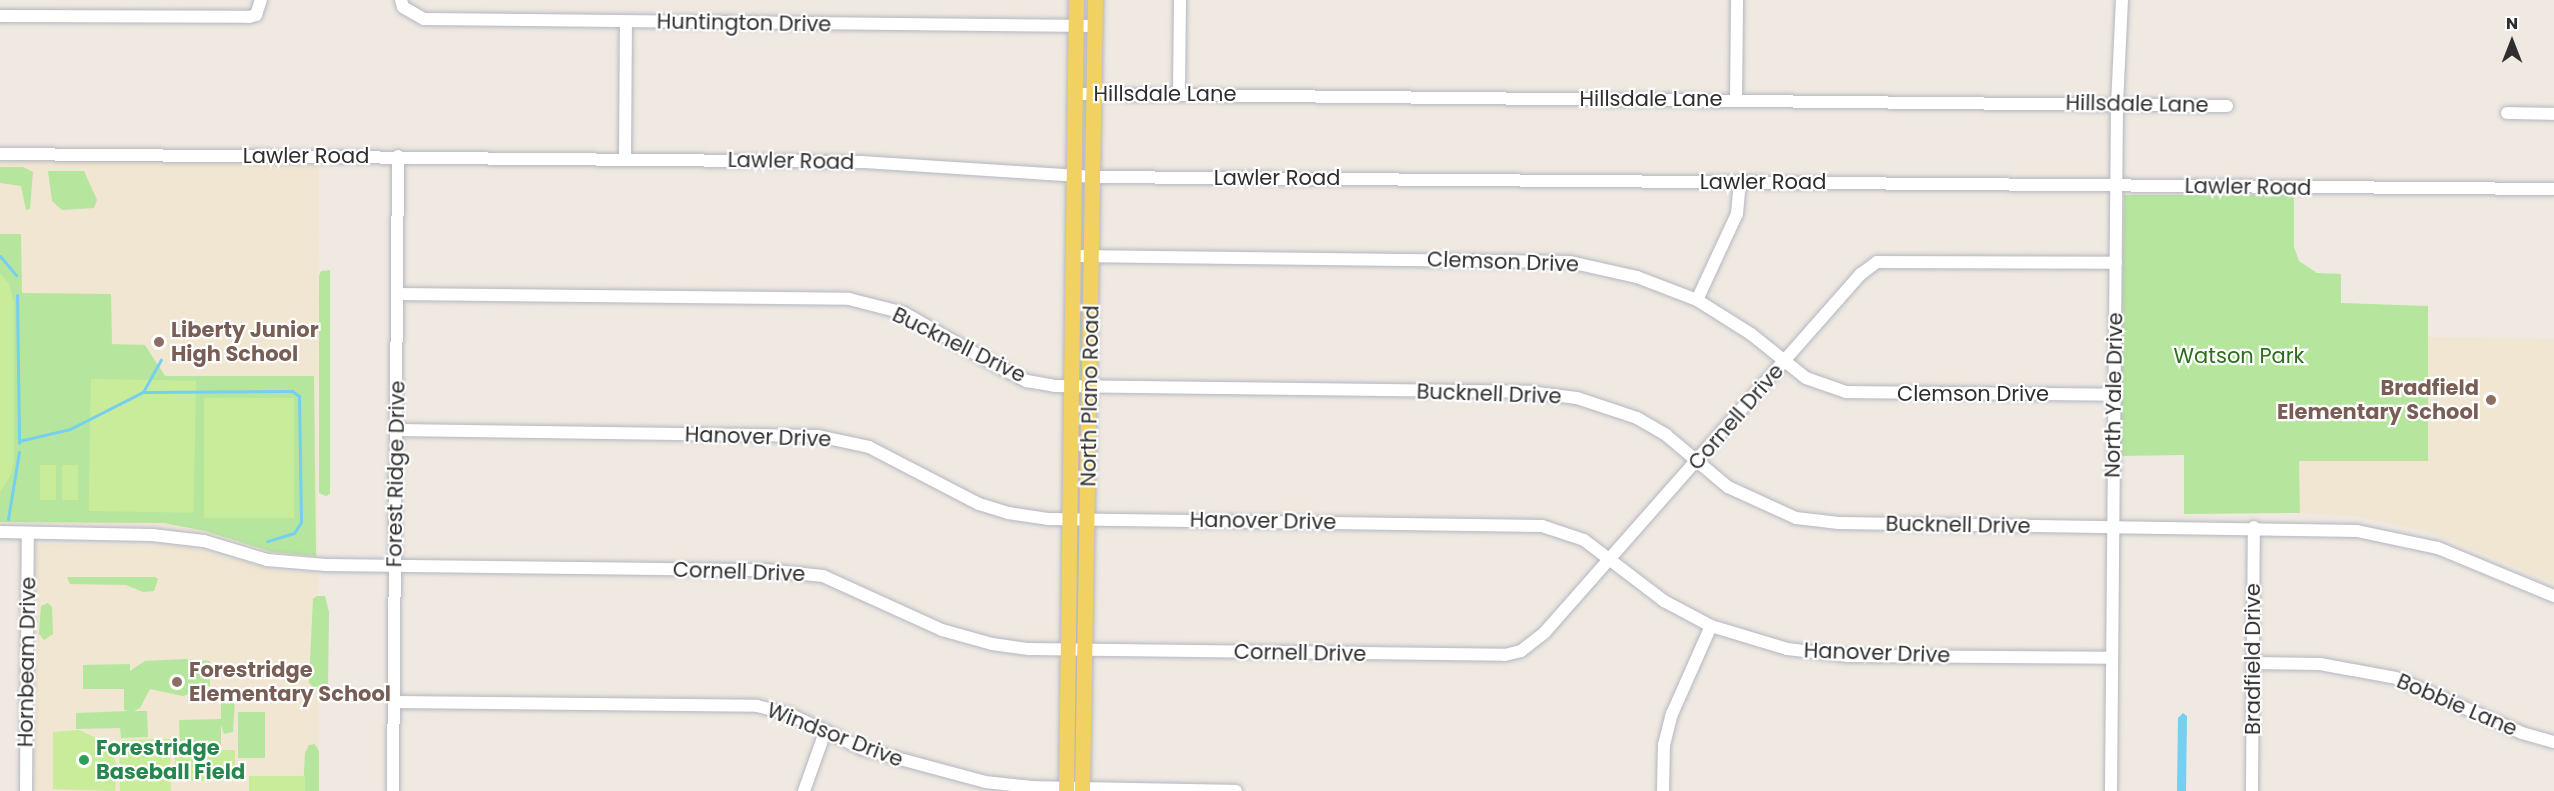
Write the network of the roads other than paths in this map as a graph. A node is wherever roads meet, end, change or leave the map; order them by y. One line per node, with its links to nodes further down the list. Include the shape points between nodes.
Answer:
1 (261, 0): 8 (street, via 256,15)
2 (401, 0): 9 (street, Huntington Drive, via 403,7 424,19)
3 (1076, 0): 10 (main road, North Plano Road)
4 (1095, 0): 11 (main road, North Plano Road)
5 (1180, 0): 14 (street)
6 (1737, 0): 15 (street)
7 (2122, 0): 16 (street, North Yale Drive)
8 (0, 16)
9 (626, 22): 10 (street, Huntington Drive); 22 (street)
10 (1075, 26): 11 (street, Huntington Drive); 13 (main road, North Plano Road)
11 (1095, 26): 12 (main road, North Plano Road)
12 (1096, 93): 13 (street, Hillsdale Lane); 14 (street, Hillsdale Lane); 24 (main road, North Plano Road)
13 (1076, 94): 23 (main road, North Plano Road)
14 (1179, 94): 15 (street, Hillsdale Lane)
15 (1736, 100): 16 (street, Hillsdale Lane)
16 (2117, 105): 17 (street, Hillsdale Lane); 26 (street, North Yale Drive)
17 (2227, 106)
18 (2507, 113): 19 (street)
19 (2554, 114)
20 (0, 154): 21 (street, Lawler Road)
21 (398, 156): 22 (street, Lawler Road); 31 (street, Forest Ridge Drive)
22 (625, 159): 23 (street, Lawler Road, via 932,164 1000,173)
23 (1076, 176): 24 (street, Lawler Road); 28 (main road, North Plano Road)
24 (1093, 177): 25 (street, Lawler Road); 29 (main road, North Plano Road)
25 (1740, 182): 26 (street, Lawler Road); 32 (street, via 1737,214)
26 (2116, 186): 27 (street, Lawler Road); 30 (street, North Yale Drive)
27 (2554, 189)
28 (1074, 256): 29 (street, Clemson Drive); 34 (main road, North Plano Road)
29 (1092, 256): 32 (street, Clemson Drive, via 1570,261 1637,277); 35 (main road, North Plano Road)
30 (2116, 263): 33 (street, Cornell Drive, via 1877,262 1861,274); 36 (street, North Yale Drive)
31 (398, 294): 34 (street, Bucknell Drive, via 849,299 904,313 1027,381); 37 (street, Forest Ridge Drive)
32 (1696, 300): 33 (street, Clemson Drive, via 1737,324)
33 (1784, 361): 36 (street, Clemson Drive, via 1806,378 1846,392); 38 (street, Cornell Drive)
34 (1071, 387): 35 (street, Bucknell Drive); 39 (main road, North Plano Road)
35 (1090, 387): 38 (street, Bucknell Drive, via 1529,392 1577,398 1637,417); 40 (main road, North Plano Road)
36 (2114, 395): 41 (street, North Yale Drive)
37 (397, 430): 39 (street, Hanover Drive, via 818,436 869,447 951,493 1008,513); 46 (street, Forest Ridge Drive)
38 (1698, 461): 41 (street, Bucknell Drive, via 1728,487 1796,518 1839,524); 45 (street, Cornell Drive)
39 (1069, 519): 40 (street, Hanover Drive); 49 (main road, North Plano Road)
40 (1087, 519): 45 (street, Hanover Drive, via 1542,526 1564,530); 50 (main road, North Plano Road)
41 (2113, 527): 42 (street, Bucknell Drive); 51 (street, North Yale Drive)
42 (2254, 527): 47 (street, Bucknell Drive, via 2357,531 2438,548); 52 (street, Bradfield Drive)
43 (0, 532): 44 (street, Cornell Drive)
44 (28, 533): 46 (street, Cornell Drive, via 152,535 204,541 267,560); 58 (street, Hornbeam Drive)
45 (1611, 558): 48 (street, Hanover Drive, via 1664,601); 50 (street, Cornell Drive, via 1535,642 1505,655)
46 (394, 567): 49 (street, Cornell Drive, via 765,570 823,576 942,630 992,644); 53 (street, Forest Ridge Drive)
47 (2554, 596)
48 (1712, 626): 51 (street, Hanover Drive, via 1810,654); 62 (street, via 1672,714 1664,745)
49 (1068, 651): 50 (street, Cornell Drive); 56 (main road, North Plano Road)
50 (1084, 651): 57 (main road, North Plano Road)
51 (2112, 658): 63 (street, North Yale Drive)
52 (2253, 663): 55 (street, Bobbie Lane, via 2320,664 2396,678 2522,733); 64 (street, Bradfield Drive)
53 (395, 702): 54 (street, Windsor Drive, via 757,706 776,709); 59 (street, Forest Ridge Drive)
54 (825, 732): 56 (street, Windsor Drive, via 927,769 985,782); 60 (street)
55 (2554, 742)
56 (1066, 789): 57 (street, Windsor Drive)
57 (1082, 790): 61 (street, Windsor Drive)
58 (26, 791)
59 (393, 791)
60 (804, 791)
61 (1236, 791)
62 (1663, 791)
63 (2111, 791)
64 (2252, 791)

